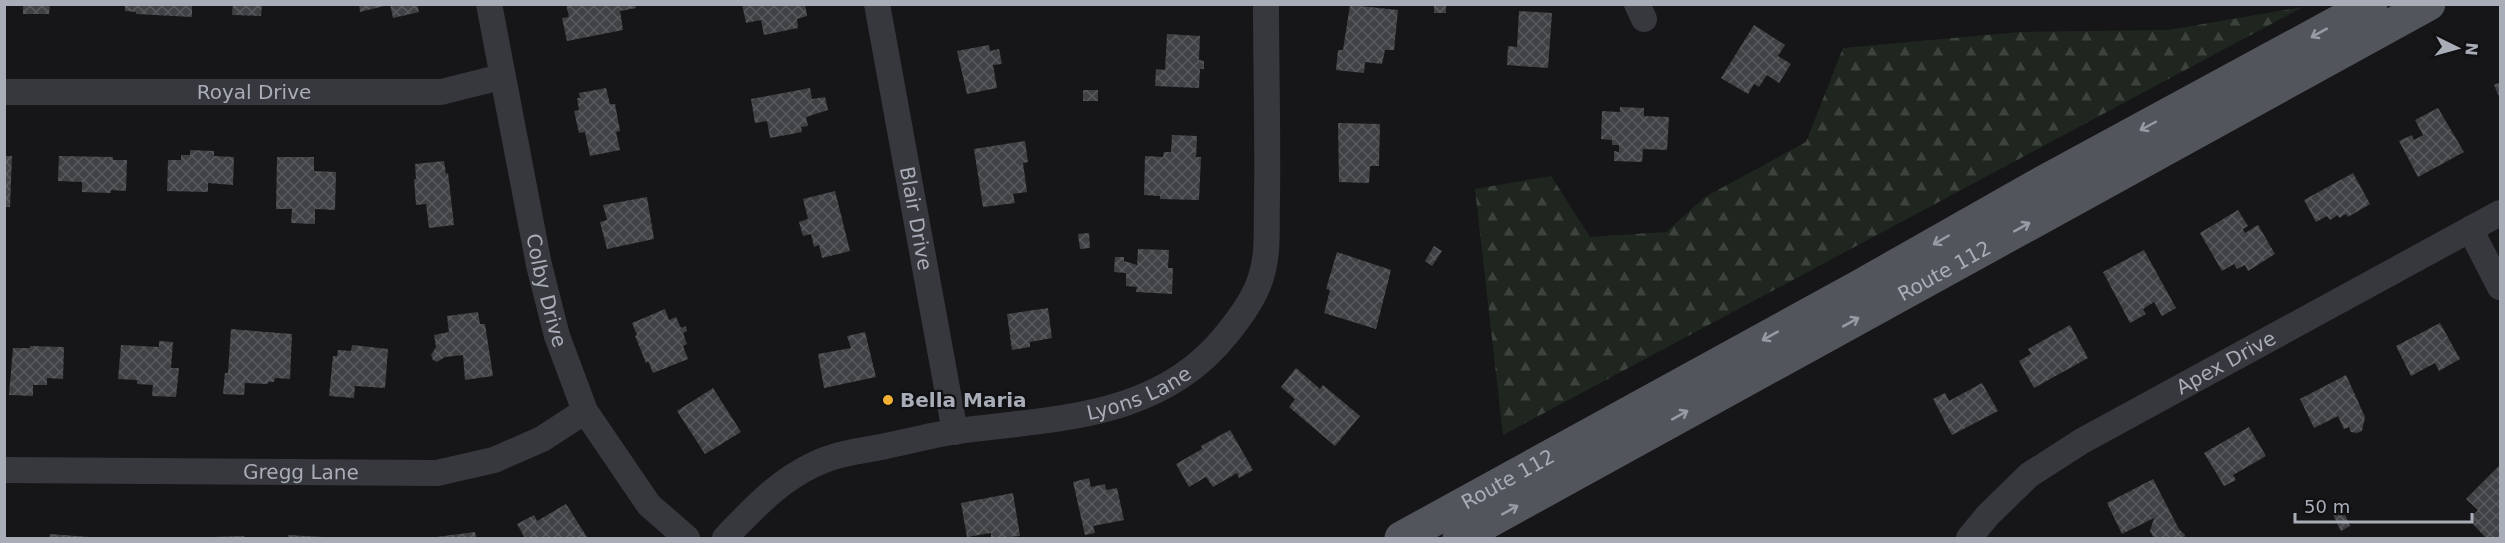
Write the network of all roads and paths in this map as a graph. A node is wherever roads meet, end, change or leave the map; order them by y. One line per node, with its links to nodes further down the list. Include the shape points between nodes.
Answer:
1 (489, 4): 6 (street, Colby Drive)
2 (877, 4): 12 (street, Blair Drive)
3 (1266, 4): 12 (street, Lyons Lane, via 1266,244 1262,276 1239,320 1213,352 1179,379 1140,400 1082,414)
4 (2371, 4): 16 (main road, Route 112, one-way to 16)
5 (2430, 4): 17 (main road, Route 112, one-way to 5)
6 (501, 77): 7 (street, Royal Drive, via 441,92); 11 (street, Colby Drive, via 539,265 557,336)
7 (4, 92)
8 (2500, 213): 9 (street, Apex Drive)
9 (2470, 229): 10 (street); 18 (street, Apex Drive, via 2082,441 2029,475)
10 (2500, 287)
11 (585, 411): 13 (street, Gregg Lane, via 542,439 494,460 437,473); 14 (street, Colby Drive, via 649,506)
12 (955, 432): 15 (street, Lyons Lane, via 818,462 783,482)
13 (4, 470)
14 (687, 538)
15 (725, 538)
16 (1401, 538)
17 (1459, 538)
18 (1969, 538)

